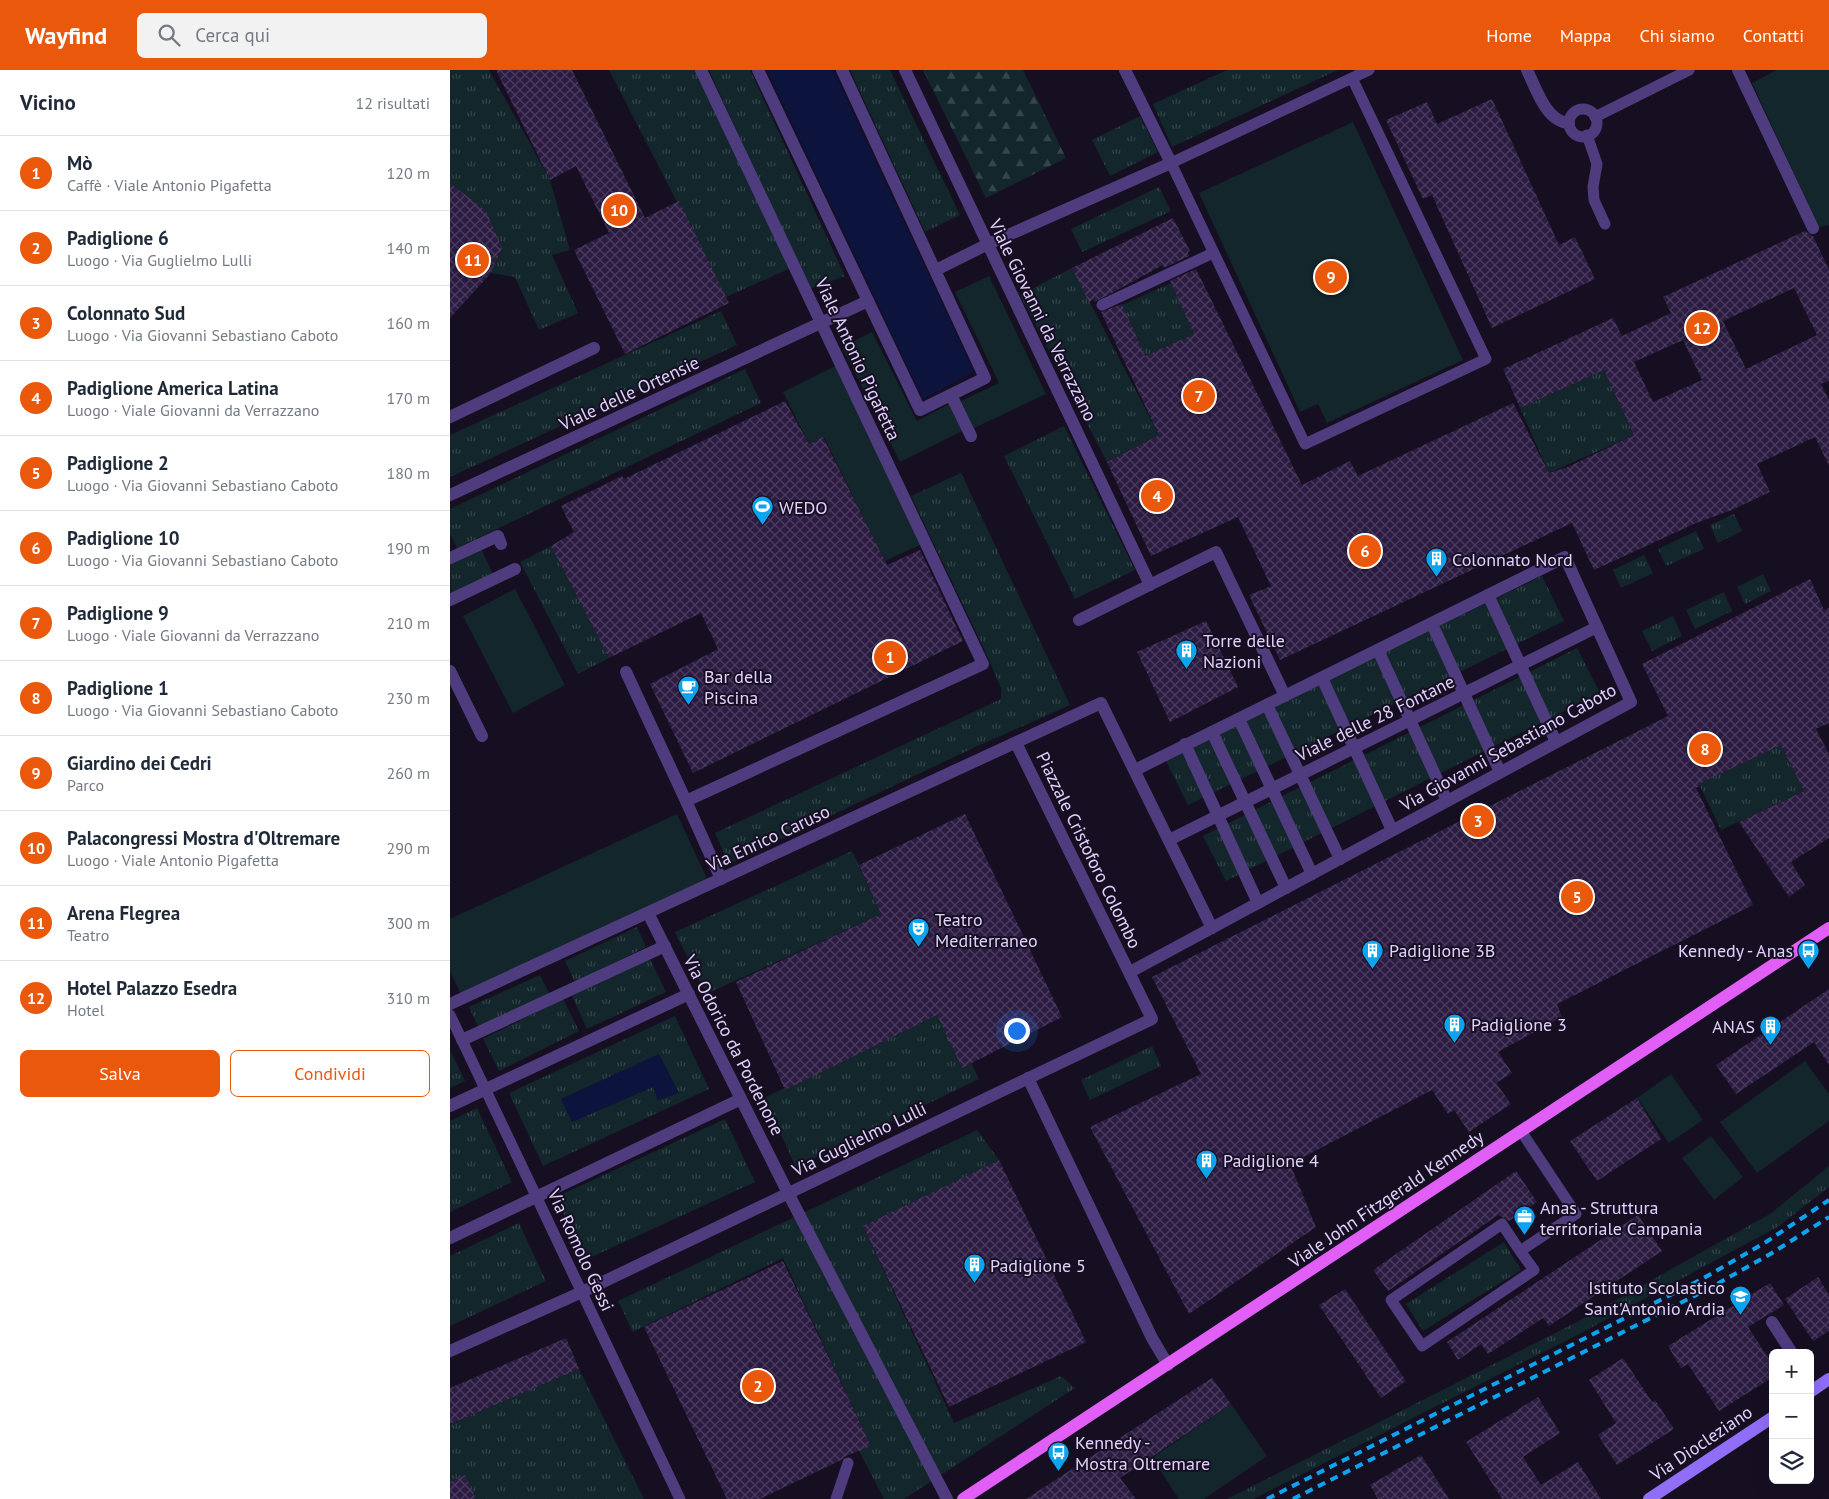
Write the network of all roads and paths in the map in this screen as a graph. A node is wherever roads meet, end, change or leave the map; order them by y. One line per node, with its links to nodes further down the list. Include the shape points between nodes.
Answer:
1 (701, 70): 22 (street, Viale Antonio Pigafetta)
2 (758, 70): 20 (street)
3 (842, 70): 19 (street)
4 (905, 70): 17 (street, Viale Giovanni da Verrazzano)
5 (1126, 70): 14 (street)
6 (1369, 70): 10 (lane)
7 (1527, 70): 12 (street, via 1552,116 1560,122)
8 (1689, 70): 11 (lane)
9 (1738, 70): 16 (street)
10 (1352, 78): 14 (lane); 18 (lane, via 1486,359 1305,444)
11 (1595, 117): 12 (lane, via 1589,110 1579,110); 13 (lane, via 1596,126)
12 (1569, 122): 13 (lane, via 1574,134)
13 (1587, 136): 15 (lane, via 1596,164 1594,200)
14 (1170, 163): 17 (street); 18 (lane)
15 (1605, 224)
16 (1813, 228)
17 (988, 244): 19 (street); 29 (street, Viale Giovanni da Verrazzano)
18 (1213, 253): 21 (lane)
19 (936, 270): 24 (street, via 985,378)
20 (868, 301): 22 (street, Viale delle Ortensie); 24 (street, via 920,410)
21 (1102, 305)
22 (822, 323): 27 (street, Viale delle Ortensie); 55 (street, Viale Antonio Pigafetta, via 983,664)
23 (594, 348): 25 (street)
24 (951, 395): 26 (street)
25 (450, 417)
26 (971, 436)
27 (450, 495)
28 (450, 558): 31 (street, via 498,536 508,556)
29 (1150, 585): 32 (street); 41 (street, via 1216,552)
30 (1488, 596): 33 (street, Via Giovanni Sebastiano Caboto); 34 (street, Via Giovanni Sebastiano Caboto, via 1565,557); 36 (street)
31 (450, 600)
32 (1079, 620)
33 (1432, 624): 35 (street, Via Giovanni Sebastiano Caboto); 40 (street)
34 (1597, 627): 36 (street, Viale delle 28 Fontane); 47 (street, Via Giovanni Sebastiano Caboto, via 1631,702)
35 (1378, 650): 39 (street, Via Giovanni Sebastiano Caboto); 44 (street)
36 (1520, 665): 40 (street, Viale delle 28 Fontane); 47 (street)
37 (450, 671): 46 (street)
38 (626, 672): 55 (street)
39 (1322, 678): 41 (street, Via Giovanni Sebastiano Caboto); 50 (street)
40 (1464, 693): 44 (street, Viale delle 28 Fontane); 52 (street)
41 (1285, 696): 42 (street, Via Giovanni Sebastiano Caboto)
42 (1267, 705): 43 (street, Via Giovanni Sebastiano Caboto); 53 (street)
43 (1239, 719): 45 (street, Via Giovanni Sebastiano Caboto); 54 (street)
44 (1410, 720): 50 (street, Viale delle 28 Fontane); 56 (street)
45 (1212, 732): 49 (street, Via Giovanni Sebastiano Caboto); 57 (street)
46 (482, 736)
47 (1556, 742): 52 (street, Via Giovanni Sebastiano Caboto)
48 (1016, 743): 51 (street, Via Enrico Caruso, via 1101,703); 63 (street, Via Enrico Caruso); 70 (street, Piazzale Cristoforo Colombo)
49 (1185, 744): 51 (street, Via Giovanni Sebastiano Caboto); 58 (street)
50 (1354, 748): 53 (street, Viale delle 28 Fontane); 59 (street)
51 (1135, 770): 60 (street)
52 (1500, 772): 56 (street, Via Giovanni Sebastiano Caboto)
53 (1300, 775): 54 (street, Viale delle 28 Fontane); 61 (street)
54 (1272, 789): 57 (street, Viale delle 28 Fontane); 62 (street)
55 (686, 800): 63 (street)
56 (1447, 801): 59 (street, Via Giovanni Sebastiano Caboto)
57 (1245, 802): 58 (street, Viale delle 28 Fontane); 64 (street)
58 (1218, 816): 60 (street, Viale delle 28 Fontane); 65 (street)
59 (1392, 830): 61 (street, Via Giovanni Sebastiano Caboto)
60 (1169, 840): 67 (street)
61 (1340, 859): 62 (street, Via Giovanni Sebastiano Caboto)
62 (1312, 874): 64 (street, Via Giovanni Sebastiano Caboto)
63 (721, 879): 66 (street, Via Enrico Caruso)
64 (1286, 888): 65 (street, Via Giovanni Sebastiano Caboto)
65 (1258, 903): 67 (street, Via Giovanni Sebastiano Caboto)
66 (648, 913): 69 (street, Via Odorico da Pordenone); 72 (street, Via Enrico Caruso)
67 (1212, 928): 70 (street, Piazzale Cristoforo Colombo)
68 (1829, 928): 80 (main road, Viale John Fitzgerald Kennedy)
69 (665, 946): 71 (street, Via Odorico da Pordenone); 75 (street)
70 (1130, 972): 74 (street, Piazzale Cristoforo Colombo)
71 (689, 994): 77 (street); 78 (street, Via Odorico da Pordenone)
72 (450, 1004)
73 (450, 1015): 75 (lane, Via Romolo Gessi)
74 (1152, 1019): 76 (street, Via Guglielmo Lulli)
75 (462, 1040): 77 (lane, Via Romolo Gessi)
76 (1028, 1078): 81 (street, Via Guglielmo Lulli); 89 (street, via 1152,1338)
77 (485, 1089): 79 (street); 82 (lane, Via Romolo Gessi)
78 (741, 1099): 81 (street, Via Odorico da Pordenone); 82 (street)
79 (450, 1106)
80 (1521, 1130): 84 (lane, via 1576,1214); 89 (main road, Viale John Fitzgerald Kennedy)
81 (788, 1193): 85 (street, Via Guglielmo Lulli); 96 (street, Via Odorico da Pordenone)
82 (536, 1197): 83 (street); 85 (lane, Via Romolo Gessi)
83 (450, 1238)
84 (1520, 1251): 84 (lane, via 1502,1224 1391,1300 1422,1346 1534,1270)
85 (582, 1292): 88 (street, Via Guglielmo Lulli); 94 (lane, Via Romolo Gessi)
86 (1772, 1322): 87 (street)
87 (1789, 1349)
88 (450, 1351)
89 (1168, 1365): 97 (main road, Viale John Fitzgerald Kennedy)
90 (1829, 1379): 91 (street)
91 (1814, 1386)
92 (1769, 1420): 98 (street, Via Diocleziano)
93 (848, 1463): 95 (lane)
94 (680, 1499)
95 (836, 1499)
96 (947, 1499)
97 (963, 1499)
98 (1649, 1499)

